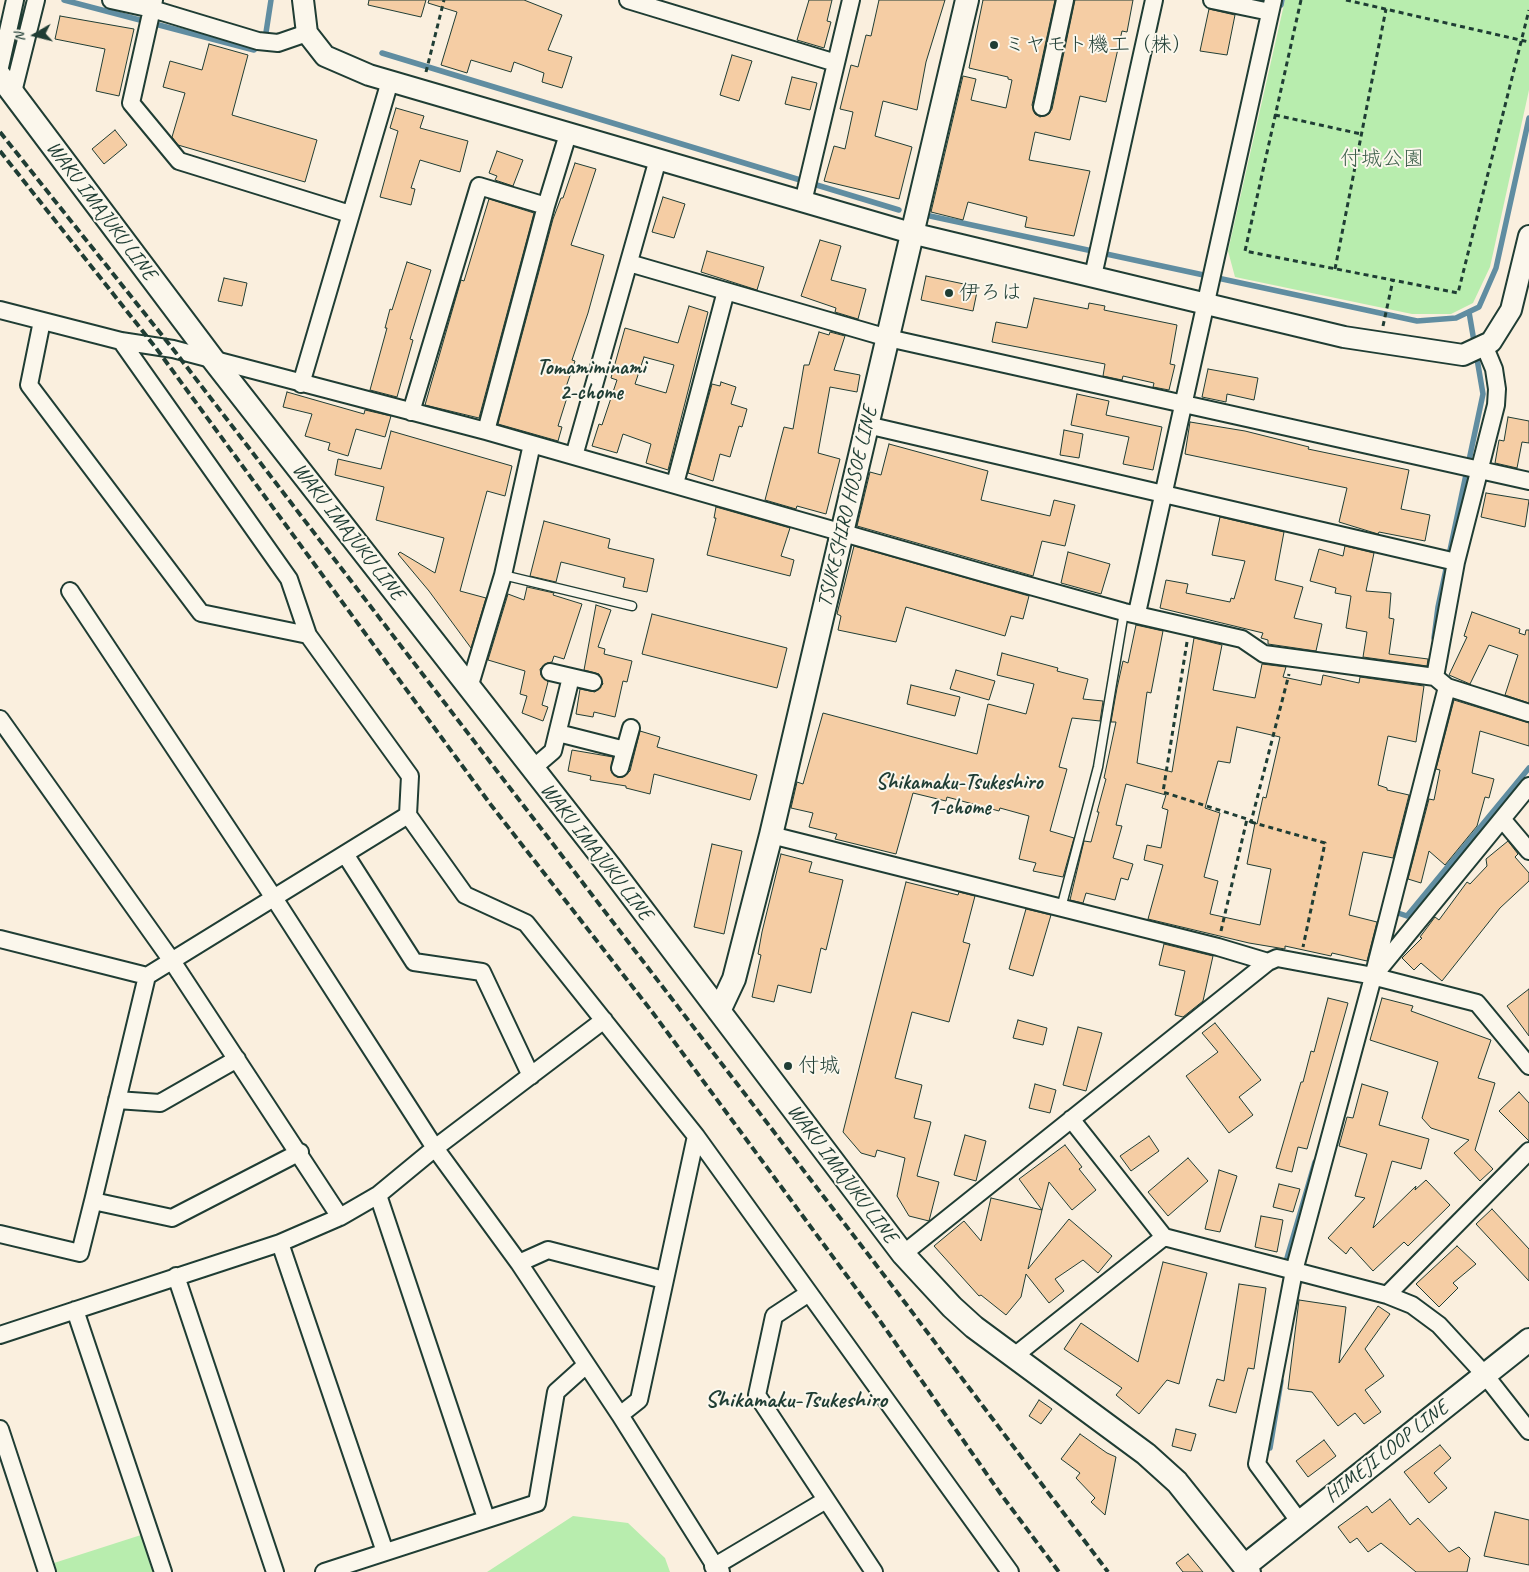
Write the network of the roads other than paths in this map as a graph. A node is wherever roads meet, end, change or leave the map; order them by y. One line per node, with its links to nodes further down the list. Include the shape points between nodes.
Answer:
1 (15, 0): 15 (street)
2 (36, 0): 17 (street)
3 (111, 0): 11 (street)
4 (303, 0): 13 (street)
5 (628, 0): 14 (street)
6 (852, 0): 14 (street)
7 (967, 0): 24 (main road, TSUKESHIRO HOSOE LINE)
8 (1065, 0): 18 (street)
9 (1154, 0): 27 (street)
10 (1212, 0): 12 (street)
11 (153, 4): 13 (street, via 258,41 278,43); 23 (street, via 131,103 179,161)
12 (1271, 6): 29 (street)
13 (306, 32): 16 (street, via 324,56)
14 (836, 63): 21 (street)
15 (0, 67)
16 (390, 81): 19 (street); 23 (street)
17 (6, 84): 35 (main road, WAKU IMAJUKU LINE)
18 (1042, 107)
19 (568, 134): 20 (street); 22 (street)
20 (658, 159): 21 (street); 26 (street)
21 (803, 202): 24 (street)
22 (546, 206): 38 (street, via 479,186); 40 (street)
23 (350, 214): 36 (street)
24 (911, 234): 27 (street); 32 (main road, TSUKESHIRO HOSOE LINE)
25 (1529, 236): 34 (street, via 1511,310 1490,342)
26 (629, 263): 28 (street); 42 (street)
27 (1093, 276): 29 (street)
28 (726, 291): 32 (street); 45 (street)
29 (1205, 302): 34 (street, via 1380,344 1463,355); 37 (street)
30 (0, 310): 31 (street)
31 (42, 321): 33 (street); 53 (street, via 29,385 201,613)
32 (888, 338): 37 (street); 39 (main road, TSUKESHIRO HOSOE LINE)
33 (121, 341): 35 (street, via 173,350); 53 (street, via 289,579)
34 (1484, 345): 43 (street, via 1494,369 1497,389)
35 (215, 362): 36 (street); 58 (main road, WAKU IMAJUKU LINE)
36 (301, 384): 38 (street)
37 (1183, 404): 43 (street); 46 (street)
38 (411, 412): 40 (street)
39 (867, 425): 46 (street); 47 (main road, TSUKESHIRO HOSOE LINE)
40 (486, 431): 41 (street)
41 (532, 444): 42 (street); 49 (street)
42 (574, 456): 45 (street)
43 (1479, 470): 44 (street); 48 (street)
44 (1529, 481)
45 (675, 484): 47 (street)
46 (1164, 493): 48 (street); 52 (street)
47 (841, 533): 52 (street); 69 (main road, TSUKESHIRO HOSOE LINE)
48 (1456, 562): 57 (street)
49 (503, 575): 51 (lane); 58 (street)
50 (70, 591): 72 (street)
51 (632, 606)
52 (1131, 612): 57 (street, via 1242,639 1264,654); 73 (lane, via 1098,767)
53 (308, 636): 67 (street, via 410,776)
54 (550, 672): 55 (street)
55 (571, 677): 56 (street); 62 (street)
56 (592, 682)
57 (1441, 682): 59 (street); 78 (street)
58 (469, 688): 65 (main road, WAKU IMAJUKU LINE)
59 (1529, 713)
60 (0, 719): 75 (street)
61 (631, 728): 63 (street)
62 (558, 733): 63 (street); 65 (street, via 552,751)
63 (625, 750): 64 (street)
64 (620, 768)
65 (532, 769): 79 (main road, WAKU IMAJUKU LINE)
66 (1529, 786): 68 (street)
67 (408, 815): 71 (street); 80 (street, via 465,895 526,923)
68 (1502, 819): 70 (street); 78 (street)
69 (771, 835): 73 (street); 79 (main road, TSUKESHIRO HOSOE LINE, via 734,979)
70 (1529, 852)
71 (345, 854): 72 (street); 83 (street, via 414,962 482,972)
72 (274, 898): 75 (street); 87 (street)
73 (1061, 908): 76 (street)
74 (0, 938): 77 (street)
75 (172, 961): 77 (street); 81 (street)
76 (1268, 962): 78 (street, via 1277,958); 85 (street)
77 (147, 976): 84 (street)
78 (1373, 977): 82 (street, via 1477,1004); 98 (street)
79 (719, 1011): 96 (main road, WAKU IMAJUKU LINE)
80 (604, 1020): 83 (street); 86 (street)
81 (238, 1059): 84 (street, via 160,1104); 89 (street)
82 (1529, 1066)
83 (531, 1076): 87 (street)
84 (117, 1100): 91 (street)
85 (1071, 1119): 94 (street); 96 (street)
86 (696, 1136): 100 (street); 101 (street)
87 (435, 1148): 90 (street); 97 (street)
88 (1529, 1150): 102 (street)
89 (300, 1152): 91 (street, via 172,1218); 92 (street)
90 (378, 1195): 92 (street); 113 (street)
91 (93, 1201): 93 (street, via 80,1253)
92 (340, 1217): 95 (street)
93 (0, 1234)
94 (1164, 1237): 98 (street); 106 (street)
95 (280, 1243): 99 (street); 115 (street)
96 (903, 1254): 106 (main road, WAKU IMAJUKU LINE, via 952,1307)
97 (519, 1263): 100 (street, via 548,1250); 107 (street)
98 (1294, 1271): 102 (street); 114 (street, via 1257,1464)
99 (176, 1276): 103 (street); 120 (street)
100 (664, 1280): 109 (street, via 640,1400)
101 (808, 1293): 112 (street, via 774,1316 757,1395); 123 (street)
102 (1386, 1295): 108 (street, via 1412,1305 1439,1325)
103 (76, 1310): 104 (street); 119 (street)
104 (0, 1335)
105 (1529, 1340): 108 (main road, HIMEJI LOOP LINE)
106 (1013, 1357): 117 (main road, WAKU IMAJUKU LINE, via 1146,1454 1176,1482)
107 (586, 1365): 109 (street); 113 (street, via 556,1392 537,1503)
108 (1485, 1375): 111 (street); 114 (main road, HIMEJI LOOP LINE)
109 (620, 1415): 116 (street)
110 (0, 1429): 118 (street)
111 (1529, 1431)
112 (826, 1500): 116 (street); 122 (street)
113 (486, 1518): 115 (street)
114 (1299, 1521): 117 (main road, HIMEJI LOOP LINE)
115 (385, 1552): 121 (street)
116 (717, 1569)
117 (1248, 1570)
118 (47, 1572)
119 (163, 1572)
120 (275, 1572)
121 (324, 1572)
122 (874, 1572)
123 (1010, 1572)

